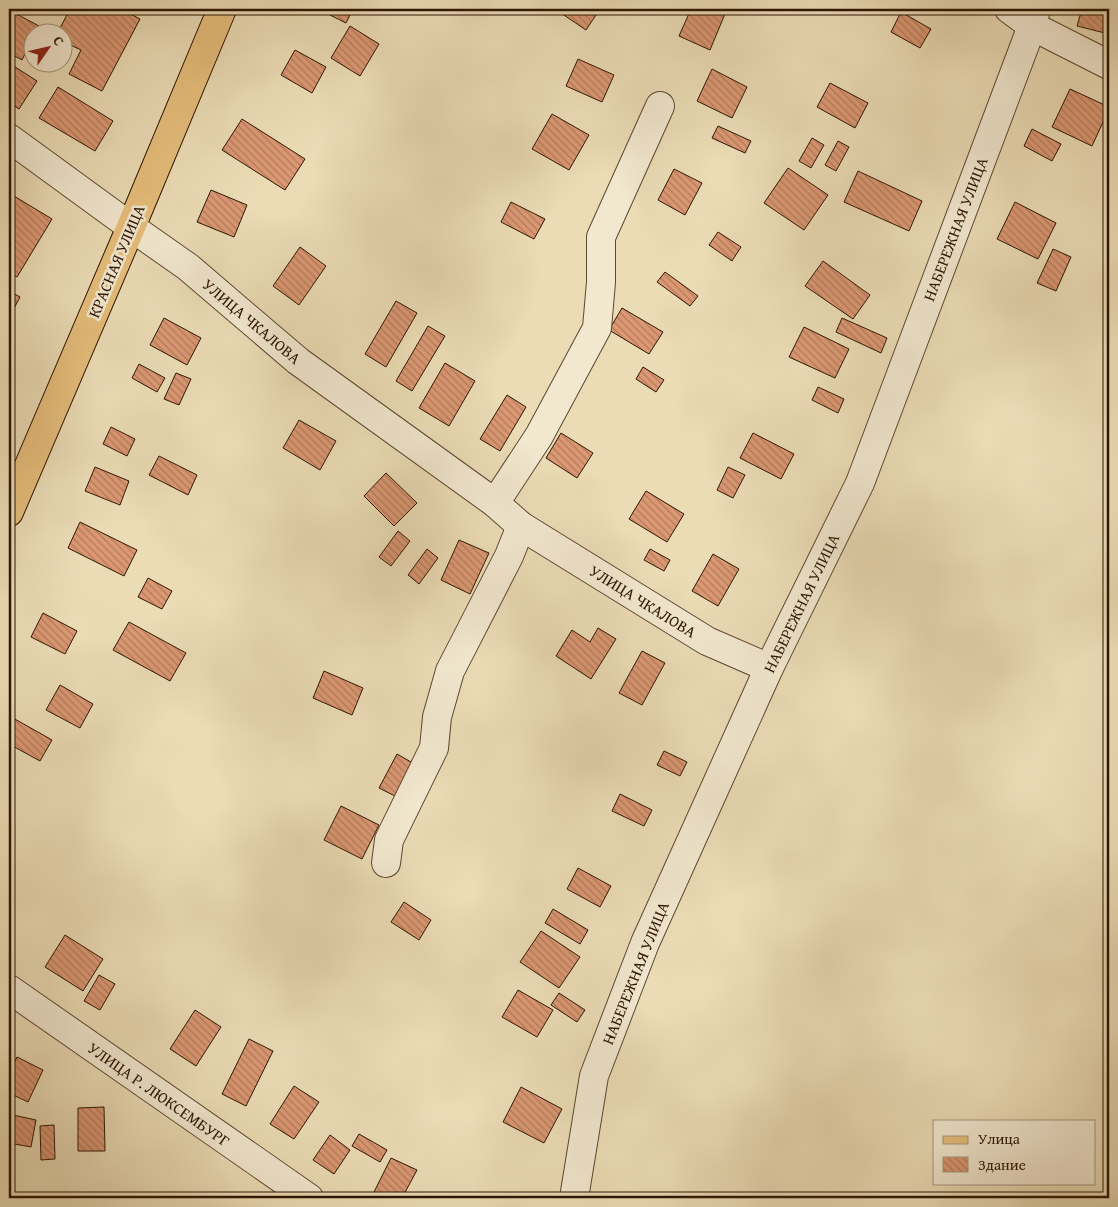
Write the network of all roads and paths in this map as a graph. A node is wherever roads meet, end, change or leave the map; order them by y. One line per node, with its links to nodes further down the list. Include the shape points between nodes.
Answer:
1 (222, 9): 7 (main road, КРАСНАЯ УЛИЦА)
2 (1008, 9): 3 (street)
3 (1034, 17): 4 (street); 11 (street, НАБЕРЕЖНАЯ УЛИЦА, via 860,483)
4 (1109, 65)
5 (660, 106): 8 (street, via 600,237 597,328 538,436)
6 (9, 138): 7 (street, УЛИЦА ЧКАЛОВА)
7 (130, 228): 8 (street, УЛИЦА ЧКАЛОВА, via 188,267 298,360); 9 (main road, КРАСНАЯ УЛИЦА)
8 (496, 503): 10 (street, УЛИЦА ЧКАЛОВА)
9 (9, 512)
10 (521, 526): 11 (street, УЛИЦА ЧКАЛОВА, via 707,641); 12 (street, via 450,671 437,717 434,748 389,840)
11 (769, 668): 15 (street, НАБЕРЕЖНАЯ УЛИЦА, via 645,943 594,1076)
12 (386, 863)
13 (9, 990): 14 (street, УЛИЦА Р. ЛЮКСЕМБУРГ)
14 (309, 1198)
15 (574, 1198)

